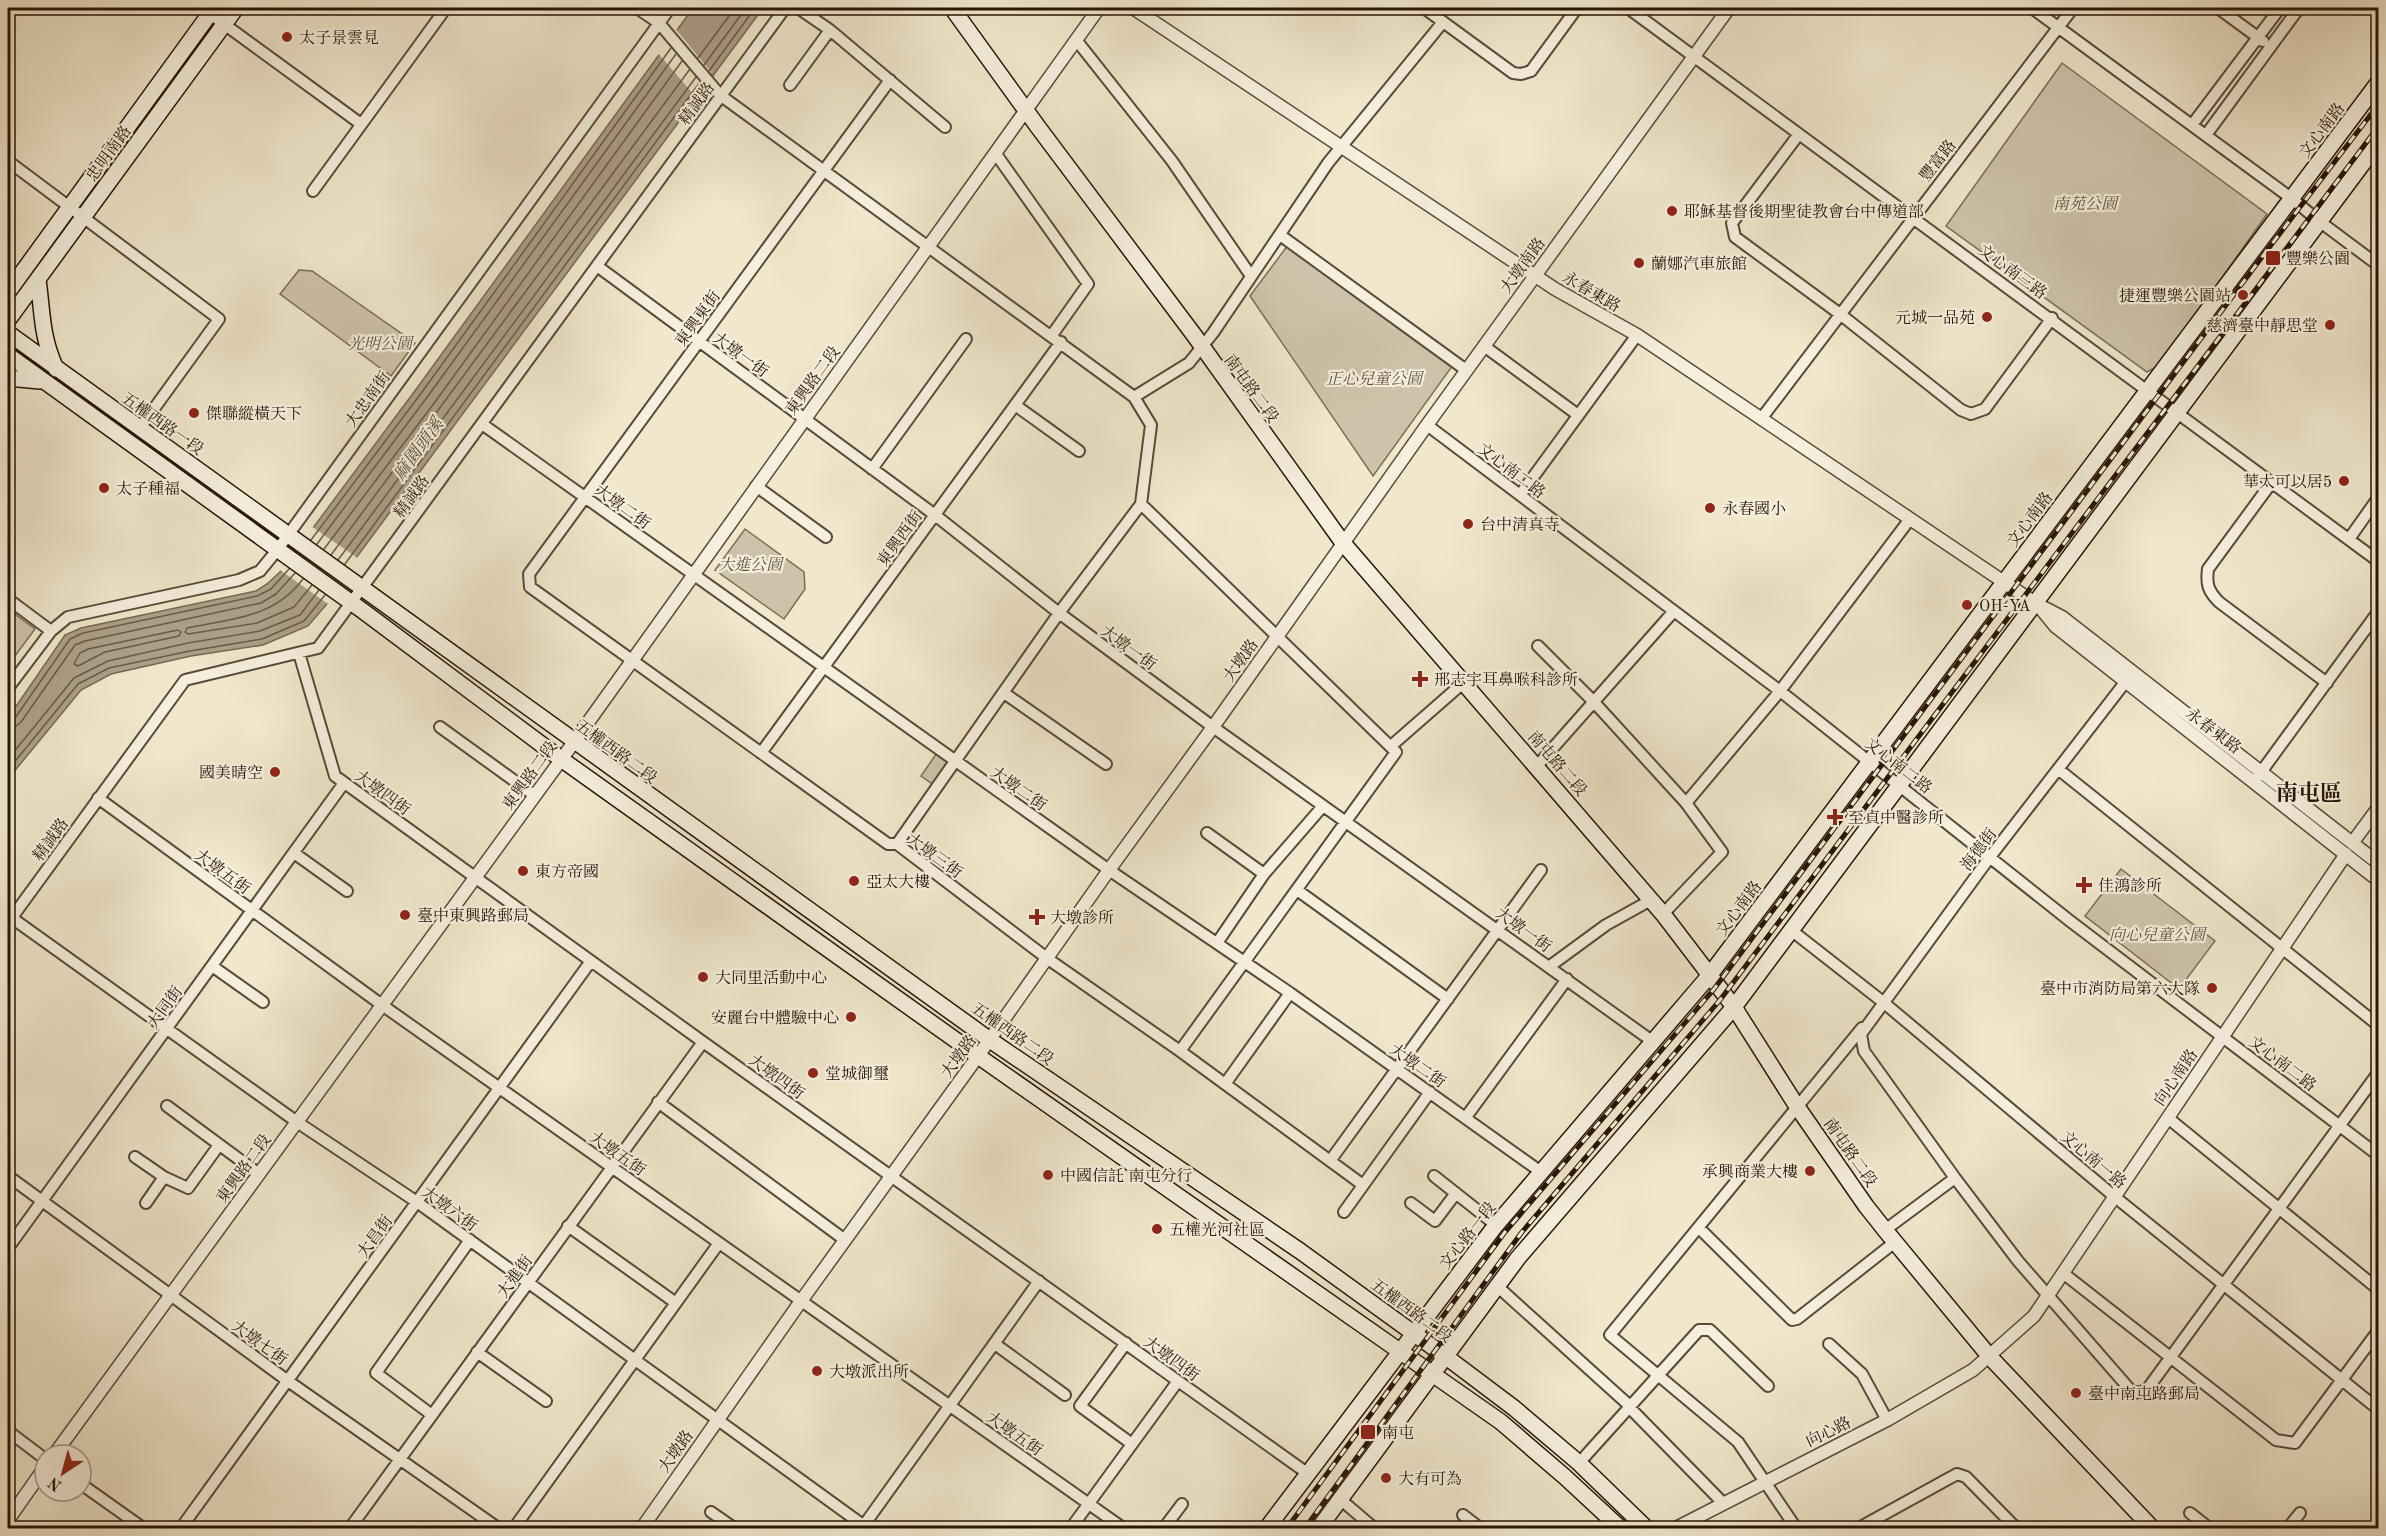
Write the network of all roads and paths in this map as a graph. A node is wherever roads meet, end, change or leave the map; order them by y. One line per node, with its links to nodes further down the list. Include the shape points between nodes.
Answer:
1 (236, 8): 22 (main road, 忠明南路)
2 (446, 8): 34 (street)
3 (637, 8): 21 (street)
4 (670, 8): 21 (street, 大忠南街)
5 (785, 8): 32 (street, 精誠路)
6 (798, 8): 24 (street)
7 (952, 8): 33 (main road, 南屯路二段)
8 (1099, 8): 26 (street, 東興路二段)
9 (1133, 8): 40 (street, 永春東路)
10 (1424, 8): 20 (street)
11 (1577, 8): 20 (street, via 1531,71 1521,74 1513,73)
12 (1628, 8): 28 (street, 文心南三路)
13 (1729, 8): 28 (street, 大墩南路)
14 (2032, 8): 23 (street)
15 (2073, 8): 23 (street, 豐富路)
16 (2218, 8): 25 (street)
17 (2280, 8): 25 (street)
18 (2299, 8): 27 (street)
19 (209, 9): 22 (street); 46 (main road, 忠明南路)
20 (1443, 22): 40 (street)
21 (658, 23): 32 (street); 95 (street, 大忠南街)
22 (224, 24): 34 (street); 47 (main road, 忠明南路)
23 (2058, 27): 35 (street); 48 (street, 豐富路)
24 (830, 30): 29 (street); 31 (street)
25 (2258, 37): 27 (street); 35 (street)
26 (1077, 41): 33 (street, 東興路二段); 56 (street, via 1172,161)
27 (2270, 46): 38 (street)
28 (1694, 56): 37 (street, 文心南三路); 57 (street, 大墩南路)
29 (890, 80): 36 (street); 43 (street, 東興東街)
30 (2379, 83): 45 (main road, 文心南路)
31 (790, 85)
32 (720, 95): 43 (street); 53 (street, 精誠路)
33 (1026, 110): 41 (street, 東興路二段); 69 (main road, 南屯路二段)
34 (361, 124): 44 (street)
35 (2192, 125): 38 (street)
36 (945, 126)
37 (1799, 134): 48 (street, 文心南三路); 60 (street, via 1732,222 1735,237)
38 (2206, 135): 45 (street)
39 (2379, 143): 49 (main road)
40 (1341, 148): 50 (street); 57 (street, 永春東路)
41 (996, 154): 51 (street, 東興路二段); 66 (street, 東興西街, via 1088,284)
42 (8, 161): 46 (street)
43 (824, 171): 51 (street); 67 (street, 東興東街)
44 (313, 191)
45 (2291, 198): 49 (street); 75 (main road, 文心南路)
46 (69, 207): 47 (street); 54 (main road, 忠明南路)
47 (84, 217): 58 (main road, 忠明南路); 84 (street, via 219,319)
48 (1912, 217): 60 (street, 豐富路); 61 (street, 文心南三路)
49 (2319, 221): 52 (street); 78 (main road)
50 (1280, 235): 56 (street); 72 (street)
51 (929, 247): 66 (street); 80 (street, 東興路二段)
52 (2379, 265)
53 (597, 266): 67 (street, 大墩一街); 82 (street, 精誠路)
54 (23, 270): 55 (main road); 59 (main road, 忠明南路)
55 (8, 274)
56 (1251, 276): 69 (street)
57 (1535, 276): 64 (street, 永春東路); 68 (street, 大墩南路)
58 (38, 280): 62 (main road, 忠明南路); 71 (main road, via 41,325)
59 (8, 292)
60 (1840, 314): 61 (street, via 1971,414 1985,409); 81 (street, 豐富路)
61 (2052, 318): 75 (street, 文心南三路)
62 (8, 320)
63 (8, 333): 71 (main road, 五權西路一段)
64 (1637, 335): 79 (street); 81 (street, 永春東路)
65 (966, 339): 86 (street)
66 (1056, 339): 76 (street); 77 (street, 東興西街)
67 (699, 341): 80 (street, 大墩一街); 90 (street, 東興東街)
68 (1484, 346): 72 (street, 大墩南路); 79 (street)
69 (1201, 347): 76 (street, via 1189,363); 98 (main road, 南屯路二段)
70 (8, 355): 74 (main road)
71 (56, 369): 84 (main road, 五權西路一段)
72 (1467, 370): 83 (street, 大墩南路)
73 (8, 378): 74 (main road)
74 (43, 381): 99 (main road)
75 (2148, 390): 78 (street, 文心南三路); 104 (main road, 文心南路)
76 (1134, 397): 92 (street, via 1151,425)
77 (1015, 405): 85 (street); 93 (street, 東興西街)
78 (2177, 411): 87 (street, 文心南三路); 108 (main road)
79 (1578, 415): 89 (street)
80 (804, 419): 86 (street, 大墩一街); 88 (street, 東興路二段)
81 (1761, 419): 94 (street, 永春東路)
82 (482, 424): 90 (street, 大墩二街); 105 (street, 精誠路)
83 (1427, 425): 89 (street, 文心南二路); 98 (street, 大墩南路)
84 (140, 428): 95 (main road, 五權西路一段)
85 (1079, 451)
86 (872, 469): 93 (street, 大墩一街)
87 (2272, 482): 97 (street, 文心南三路); 121 (street, via 2208,569 2206,583 2219,602)
88 (756, 486): 96 (street); 102 (street, 東興路二段)
89 (1520, 495): 109 (street, 文心南二路)
90 (584, 496): 101 (street, 東興東街); 102 (street, 大墩二街)
91 (2379, 498): 97 (street)
92 (1141, 504): 111 (street); 113 (street)
93 (935, 515): 111 (street, 大墩一街); 117 (street, 東興西街)
94 (1910, 519): 104 (street, 永春東路); 123 (street)
95 (294, 537): 99 (street, 大忠南街); 103 (main road, 五權西路一段)
96 (826, 537)
97 (2349, 539): 100 (street, 文心南三路)
98 (1343, 543): 113 (street, 大墩路); 120 (main road, 南屯路二段)
99 (283, 553): 107 (main road); 112 (street, 大忠南街, via 260,571 239,580 68,617)
100 (2379, 561)
101 (529, 574): 116 (street, 大墩三街, via 530,587)
102 (693, 575): 116 (street, 東興路二段); 117 (street, 大墩二街)
103 (350, 578): 105 (main road, 五權西路二段)
104 (2004, 582): 108 (street, 永春東路); 133 (main road, 文心南路)
105 (363, 587): 107 (street, 精誠路); 128 (main road, 五權西路二段)
106 (8, 599): 112 (street)
107 (352, 603): 115 (street, 精誠路, via 318,648); 131 (main road)
108 (2035, 603): 119 (street, 永春東路, via 2055,626); 139 (main road)
109 (1674, 611): 123 (street, 文心南二路); 125 (street)
110 (2379, 612): 121 (street)
111 (1059, 613): 124 (street); 127 (street, 大墩一街)
112 (51, 631): 118 (street, 大忠南街)
113 (1277, 637): 127 (street, 大墩路); 129 (street)
114 (1538, 646): 125 (street)
115 (299, 653): 138 (street, 大墩四街, via 335,776); 141 (street, 精誠路, via 185,680)
116 (633, 660): 128 (street, 東興路二段); 130 (street, 大墩三街)
117 (824, 666): 130 (street, 東興西街); 132 (street, 大墩二街)
118 (12, 673): 122 (street, 大忠南街)
119 (2129, 677): 136 (street, 海德街); 137 (street, 永春東路, via 2178,724)
120 (1463, 683): 129 (street); 135 (main road, 南屯路二段)
121 (2327, 683): 137 (street)
122 (8, 688)
123 (1780, 691): 133 (street, 文心南二路); 142 (street)
124 (1004, 693): 132 (street); 134 (street)
125 (1593, 701): 135 (street); 142 (street)
126 (440, 727): 140 (street)
127 (1213, 727): 143 (street, 大墩一街); 153 (street, 大墩路)
128 (574, 742): 131 (street, 東興路二段); 184 (main road, 五權西路二段)
129 (1391, 746): 145 (street, via 1396,752)
130 (761, 753): 148 (street, 大墩三街, via 888,844)
131 (561, 759): 140 (street, 東興路二段); 188 (main road)
132 (955, 761): 148 (street); 153 (street, 大墩二街)
133 (1870, 761): 139 (street, 文心南二路); 173 (main road, 文心南路)
134 (1106, 765)
135 (1537, 766): 160 (main road, 南屯路二段)
136 (2058, 770): 151 (street, 海德街); 167 (street)
137 (2258, 776): 147 (street, 永春東路); 150 (street, 永春東路)
138 (344, 783): 149 (street, 大同街); 156 (street, 大墩四街)
139 (1900, 784): 151 (street, 文心南二路); 165 (main road)
140 (534, 795): 156 (street, 東興路二段)
141 (98, 798): 161 (street, 大墩五街); 163 (street, 精誠路)
142 (1686, 803): 162 (street, via 1722,852)
143 (1323, 806): 145 (street, 大墩一街); 155 (street)
144 (2379, 808): 147 (street, 向心南路)
145 (1345, 822): 158 (street); 164 (street, 大墩一街)
146 (1208, 833): 155 (street)
147 (2353, 842): 150 (street, 向心南路); 152 (street, 永春東路)
148 (897, 844): 168 (street, 大墩三街)
149 (294, 853): 159 (street); 161 (street, 大同街)
150 (2346, 854): 157 (street, 永春東路); 167 (street, 向心南路)
151 (1990, 857): 178 (street, 海德街); 183 (street, 文心南二路)
152 (2379, 863)
153 (1109, 870): 166 (street, 大墩二街); 168 (street, 大墩路)
154 (1541, 870): 164 (street)
155 (1264, 874): 166 (street)
156 (475, 877): 169 (street, 大墩四街); 179 (street, 東興路二段)
157 (2379, 880)
158 (1297, 890): 170 (street); 176 (street)
159 (347, 891)
160 (1651, 900): 162 (main road, 南屯路二段); 172 (street, via 1606,925)
161 (252, 910): 171 (street, 大同街); 179 (street, 大墩五街)
162 (1663, 914): 173 (main road, 南屯路二段)
163 (9, 917): 182 (street, 大墩六街)
164 (1498, 929): 172 (street, 大墩一街); 176 (street)
165 (1791, 930): 178 (street, 文心南一路); 180 (main road)
166 (1217, 943): 170 (street, 大墩二街)
167 (2282, 948): 181 (street); 183 (street, 向心南路)
168 (1048, 959): 184 (street, 大墩路); 187 (street, 大墩三街)
169 (591, 961): 186 (street, 大墩四街); 192 (street, 大昌街)
170 (1244, 962): 175 (street, 大墩二街); 187 (street)
171 (212, 966): 177 (street); 182 (street, 大同街)
172 (1550, 966): 174 (street, 大墩一街)
173 (1709, 976): 180 (main road, 南屯路二段); 185 (main road, 文心路一段)
174 (1568, 979): 185 (street, 大墩一街); 197 (street)
175 (1290, 993): 189 (street, 大墩二街); 191 (street)
176 (1448, 999): 189 (street)
177 (263, 1002)
178 (1883, 1002): 196 (street); 212 (street, 海德街, via 1861,1034 1864,1051); 215 (street, 文心南一路)
179 (382, 1005): 192 (street, 大墩五街); 199 (street, 東興路二段)
180 (1734, 1007): 196 (main road, 南屯路二段); 234 (main road)
181 (2379, 1025)
182 (167, 1028): 199 (street, 大墩六街); 216 (street, 大同街)
183 (2223, 1037): 198 (street, 向心南路); 200 (street, 文心南二路)
184 (990, 1040): 188 (street, 大墩路); 241 (main road, 五權西路二段, via 1300,1251)
185 (1652, 1041): 206 (main road, 文心路一段)
186 (703, 1042): 194 (street, 大進街); 209 (street, 大墩四街)
187 (1180, 1051): 191 (street, 大墩三街)
188 (978, 1056): 209 (street, 大墩路); 245 (main road)
189 (1397, 1069): 193 (street, 大墩二街); 204 (street)
190 (2379, 1073): 200 (street)
191 (1225, 1084): 204 (street, 大墩三街)
192 (499, 1088): 205 (street, 大墩五街); 217 (street, 大昌街)
193 (1430, 1092): 197 (street, 大墩二街); 213 (street)
194 (658, 1102): 205 (street, 大進街); 227 (street)
195 (166, 1106): 201 (street)
196 (1798, 1108): 224 (street); 225 (main road, 南屯路二段)
197 (1466, 1117): 206 (street, 大墩二街)
198 (2168, 1118): 215 (street, 向心南路); 220 (street)
199 (297, 1122): 207 (street, 東興路二段); 217 (street, 大墩六街)
200 (2340, 1126): 202 (street, 文心南二路); 220 (street)
201 (219, 1145): 207 (street); 211 (street, via 188,1188)
202 (2379, 1155)
203 (135, 1157): 211 (street)
204 (1330, 1161): 213 (street, 大墩三街)
205 (611, 1167): 223 (street, 大進街); 228 (street, 大墩五街)
206 (1541, 1172): 222 (main road, 文心路一段)
207 (259, 1174): 236 (street, 東興路二段)
208 (8, 1176): 216 (street, 大墩七街)
209 (891, 1176): 227 (street, 大墩路); 231 (street, 大墩四街)
210 (1434, 1176): 214 (street)
211 (164, 1177): 218 (street)
212 (1955, 1178): 225 (street); 237 (street)
213 (1363, 1185): 221 (street)
214 (1456, 1193): 219 (street, via 1435,1221); 222 (street)
215 (2115, 1197): 230 (street, 向心南路); 233 (street, 文心南一路)
216 (42, 1201): 229 (street, 大同街); 236 (street, 大墩七街)
217 (417, 1202): 226 (street, 大墩六街); 254 (street, 大昌街)
218 (146, 1203)
219 (1411, 1203)
220 (2280, 1209): 233 (street); 235 (street)
221 (1344, 1212)
222 (1496, 1225): 241 (main road, 文心路一段)
223 (568, 1226): 232 (street, 大進街); 239 (street)
224 (1699, 1228): 225 (street, via 1792,1320); 252 (street, via 1610,1335)
225 (1890, 1236): 248 (main road, 南屯路二段)
226 (470, 1240): 232 (street, 大墩六街); 262 (street, via 376,1373)
227 (845, 1240): 238 (street, 大墩路)
228 (719, 1243): 238 (street, 大墩五街); 239 (street)
229 (8, 1248)
230 (2063, 1273): 237 (street, 向心南路); 249 (street)
231 (1039, 1281): 242 (street, 大墩四街); 243 (street)
232 (528, 1282): 246 (street, 大進街); 250 (street, 大墩六街)
233 (2224, 1285): 249 (street); 253 (street, 文心南一路)
234 (1497, 1286): 247 (main road); 260 (street)
235 (2379, 1289)
236 (171, 1295): 254 (street, 大墩七街); 266 (street, 東興路二段)
237 (2048, 1296): 248 (street, 向心南路, via 2034,1316); 249 (street, via 2133,1393 2146,1391)
238 (801, 1301): 259 (street, 大墩五街); 263 (street, 大墩路)
239 (676, 1303): 250 (street)
240 (2379, 1331): 253 (street)
241 (1413, 1334): 245 (main road, 文心路一段); 247 (main road, 五權西路二段)
242 (1125, 1343): 255 (street, 大墩四街); 267 (street, via 1080,1406)
243 (995, 1344): 257 (street); 259 (street)
244 (1829, 1344): 264 (street, via 1862,1374)
245 (1400, 1351): 251 (main road); 271 (main road, 文心路一段)
246 (477, 1352): 258 (street); 262 (street, 大進街)
247 (1445, 1356): 251 (main road); 270 (main road, 五權西路二段)
248 (1990, 1357): 264 (street, 向心路); 306 (main road, 南屯路二段)
249 (2171, 1357): 253 (street, via 2276,1440 2295,1443)
250 (635, 1360): 263 (street, 大墩六街); 289 (street)
251 (1432, 1374): 275 (main road); 300 (main road, via 1501,1422)
252 (1659, 1376): 256 (street, via 1699,1330 1710,1330); 260 (street); 272 (street, via 1738,1442)
253 (2340, 1380): 261 (street, 文心南一路)
254 (288, 1381): 269 (street, 大墩七街); 286 (street, 大昌街)
255 (1178, 1381): 267 (street); 271 (street, 大墩四街)
256 (1768, 1386)
257 (1065, 1395)
258 (546, 1401)
259 (950, 1406): 277 (street, 大墩五街); 292 (street)
260 (1630, 1407): 270 (street); 276 (street)
261 (2379, 1409)
262 (432, 1415): 269 (street, 大進街)
263 (718, 1420): 290 (street, 大墩路); 292 (street, 大墩六街)
264 (1887, 1420): 272 (street, 向心路)
265 (8, 1431): 268 (street)
266 (63, 1443)
267 (1132, 1444): 277 (street)
268 (33, 1450)
269 (400, 1460): 287 (street, 大進街); 288 (street, 大墩七街)
270 (1579, 1463): 301 (main road, 五權西路二段)
271 (1307, 1473): 296 (main road, 文心路一段)
272 (1765, 1481): 276 (street, 向心路); 303 (street)
273 (33, 1484): 283 (street)
274 (93, 1493): 285 (street)
275 (1340, 1499): 297 (main road); 298 (street)
276 (1723, 1503): 302 (street, 向心路)
277 (1089, 1504): 293 (street); 294 (street, 大墩五街)
278 (1182, 1504): 295 (street)
279 (711, 1512): 291 (street)
280 (2190, 1513): 307 (street)
281 (2300, 1513): 308 (street)
282 (1463, 1515): 299 (street)
283 (8, 1520)
284 (2379, 1525): 309 (street)
285 (143, 1528)
286 (181, 1528)
287 (350, 1528)
288 (498, 1528)
289 (514, 1528)
290 (642, 1528)
291 (734, 1528)
292 (864, 1528)
293 (1071, 1528)
294 (1123, 1528)
295 (1164, 1528)
296 (1267, 1528)
297 (1319, 1528)
298 (1374, 1528)
299 (1480, 1528)
300 (1620, 1528)
301 (1646, 1528)
302 (1676, 1528)
303 (1796, 1528)
304 (1859, 1528): 305 (street, via 1957,1474 1966,1477)
305 (2016, 1528)
306 (2152, 1528)
307 (2209, 1528)
308 (2288, 1528)
309 (2374, 1528)

